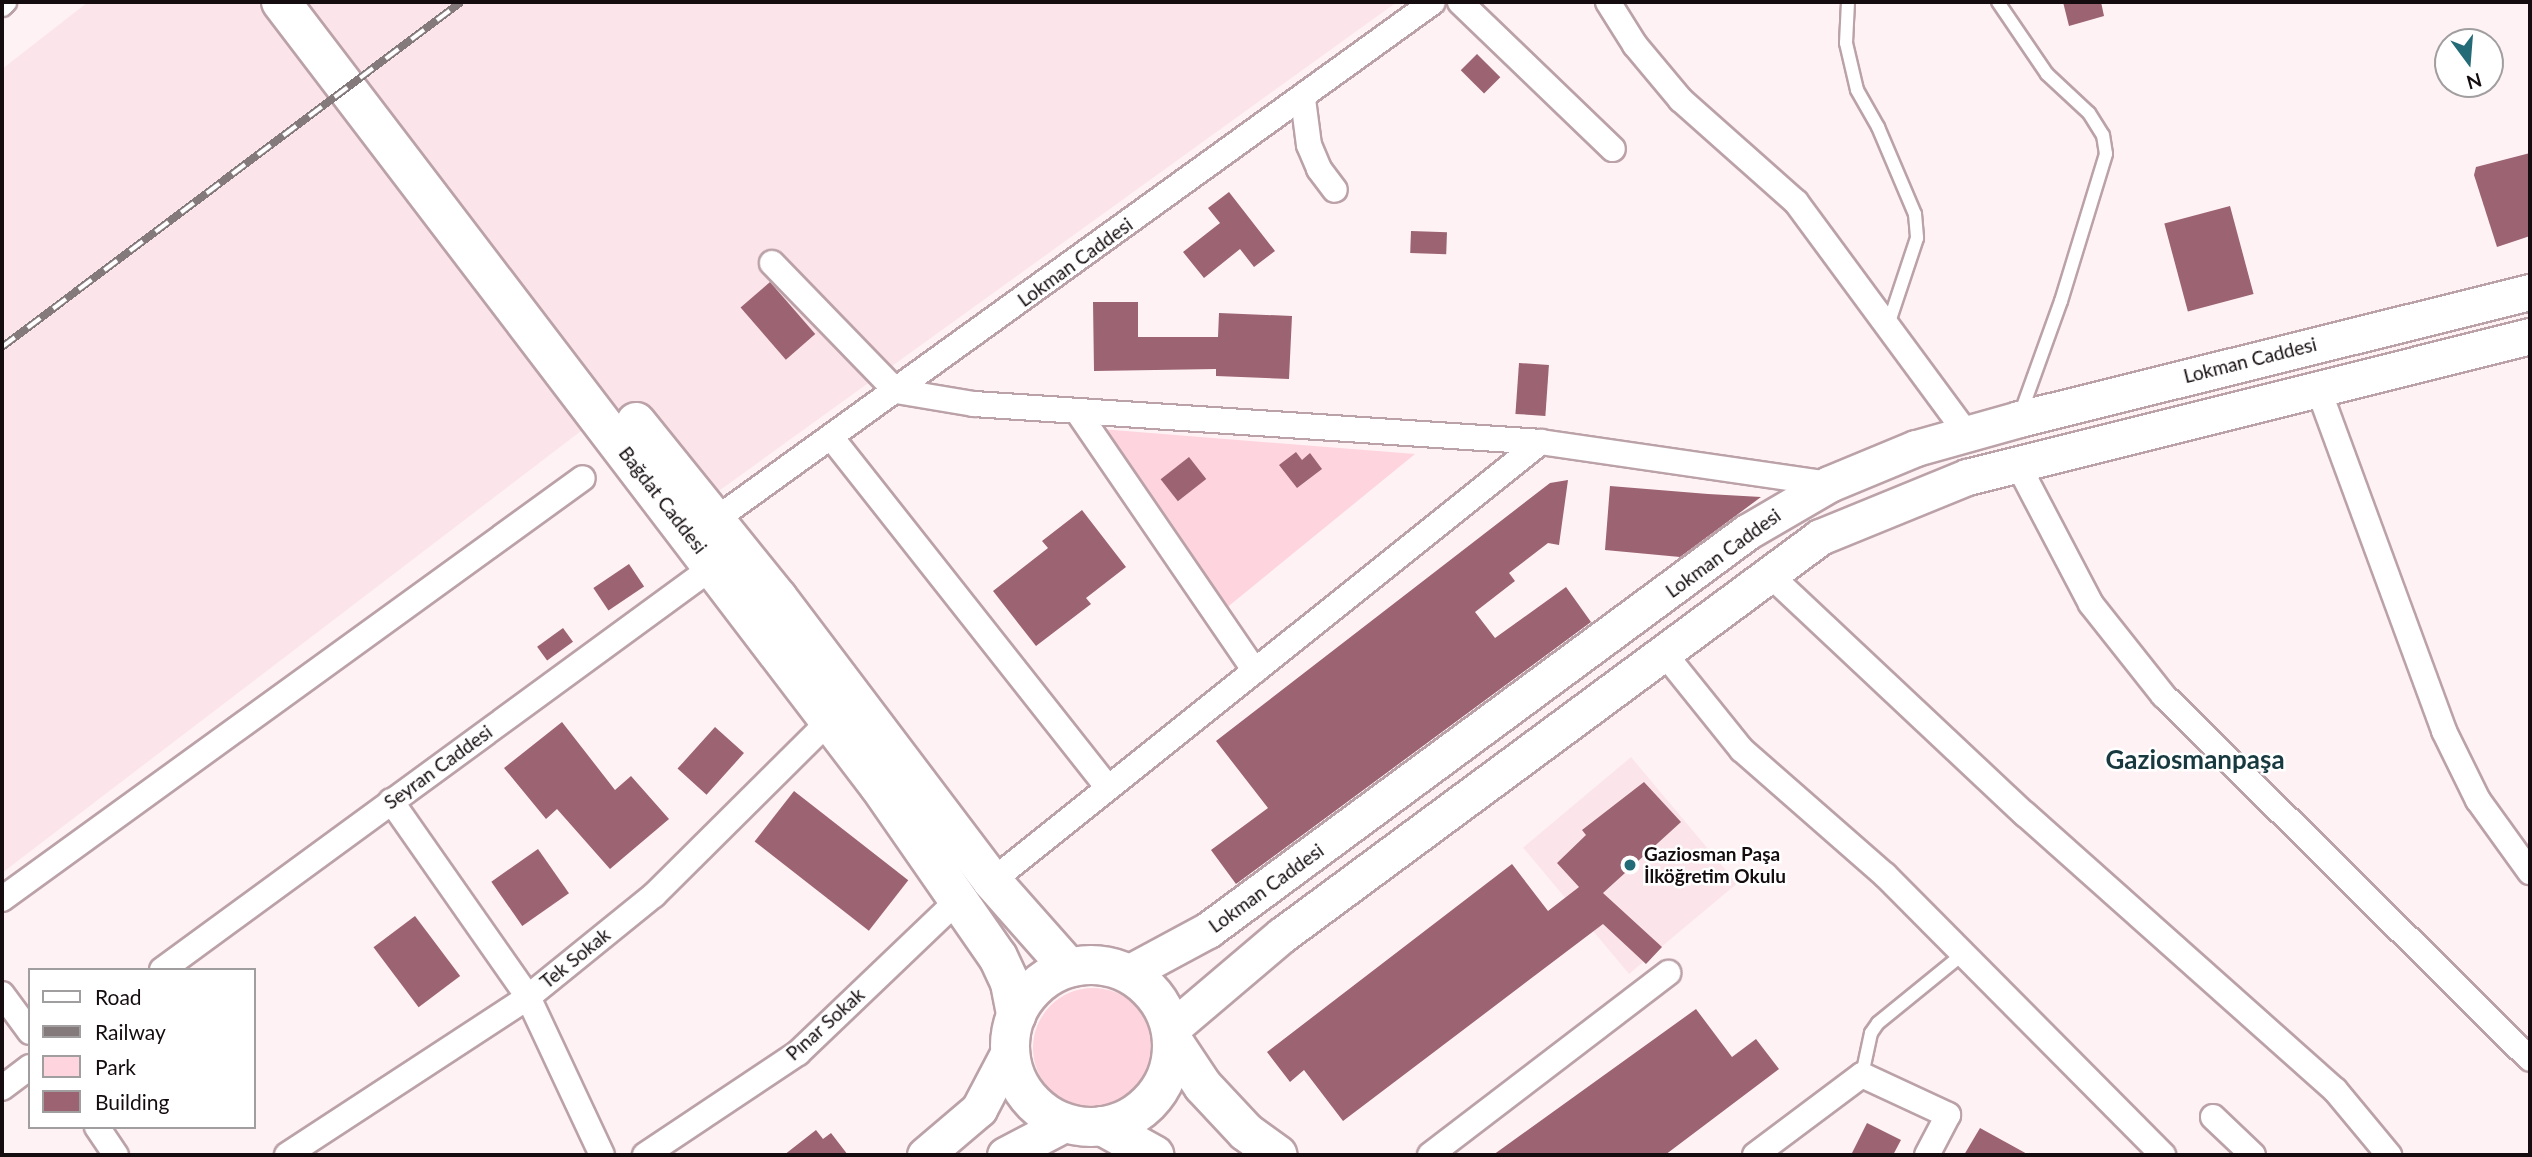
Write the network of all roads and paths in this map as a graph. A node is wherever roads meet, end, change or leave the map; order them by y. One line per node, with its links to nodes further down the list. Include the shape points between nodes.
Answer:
1 (281, 2): 26 (main road, Bağdat Caddesi)
2 (312, 2): 25 (main road, Bağdat Caddesi, via 414,145)
3 (1433, 2): 8 (street, Lokman Caddesi)
4 (1460, 2): 9 (street)
5 (1608, 2): 13 (street, via 1635,45 1681,100 1796,202)
6 (1848, 2): 13 (lane, via 1846,43 1857,90 1915,214 1917,238)
7 (1998, 2): 18 (lane, via 2047,75 2089,113 2103,135 2106,154)
8 (1303, 99): 10 (street, via 1309,145); 16 (street, Lokman Caddesi)
9 (1613, 149)
10 (1335, 190)
11 (772, 263): 16 (street)
12 (2530, 292): 18 (street, Lokman Caddesi)
13 (1887, 329): 19 (street)
14 (2530, 336): 15 (street)
15 (2318, 388): 22 (street); 33 (street, via 2444,732 2478,800)
16 (896, 391): 17 (street, via 974,404); 20 (street, Lokman Caddesi)
17 (1077, 411): 21 (street); 29 (street)
18 (2018, 419): 19 (street, Lokman Caddesi)
19 (1967, 434): 24 (street, Lokman Caddesi, via 1893,457)
20 (831, 437): 25 (street, Lokman Caddesi); 31 (street)
21 (1541, 442): 24 (street); 29 (street)
22 (2017, 463): 27 (street, via 1871,513 1820,537); 47 (street, via 2091,604 2164,696)
23 (583, 478): 35 (street)
24 (1829, 484): 41 (street, Lokman Caddesi, via 1747,532 1208,930)
25 (715, 520): 34 (main road, Bağdat Caddesi)
26 (714, 566): 30 (main road, Bağdat Caddesi); 32 (street, Seyran Caddesi)
27 (1769, 574): 28 (street); 67 (street, via 2025,814 2335,1090)
28 (1664, 653): 37 (street, via 1741,750 1885,875); 46 (street, via 1282,935)
29 (1255, 671): 31 (street)
30 (830, 720): 36 (main road, Bağdat Caddesi); 43 (street, Tek Sokak, via 653,895)
31 (1108, 788): 34 (street)
32 (391, 801): 38 (street, Seyran Caddesi); 43 (street)
33 (2530, 872)
34 (992, 881): 39 (main road, Bağdat Caddesi)
35 (2, 900)
36 (958, 900): 45 (main road, Bağdat Caddesi, via 1005,971); 57 (street, Pınar Sokak, via 798,1052)
37 (1964, 953): 49 (lane, via 1878,1023 1871,1033); 65 (street)
38 (165, 968)
39 (1069, 968): 41 (main road, via 1106,966); 45 (main road, via 1038,985)
40 (1668, 973): 62 (street)
41 (1128, 974): 46 (main road, via 1156,996)
42 (2, 994): 44 (street)
43 (528, 997): 55 (street, Tek Sokak); 56 (street)
44 (28, 1029)
45 (1013, 1032): 52 (main road, via 1015,1074 1027,1095 1044,1112); 58 (street, via 979,1109)
46 (1172, 1035): 52 (main road, via 1167,1077 1154,1098 1125,1119); 61 (main road, via 1203,1086 1246,1132)
47 (2530, 1059)
48 (28, 1068): 50 (street)
49 (1862, 1075): 63 (street); 64 (street, via 1948,1115)
50 (2, 1088)
51 (2213, 1117): 66 (street)
52 (1084, 1124): 59 (street); 60 (main road)
53 (98, 1129): 54 (street)
54 (116, 1155)
55 (287, 1155)
56 (602, 1155)
57 (645, 1155)
58 (925, 1155)
59 (1005, 1155)
60 (1154, 1155)
61 (1278, 1155)
62 (1430, 1155)
63 (1755, 1155)
64 (1927, 1155)
65 (2163, 1155)
66 (2253, 1155)
67 (2389, 1155)

